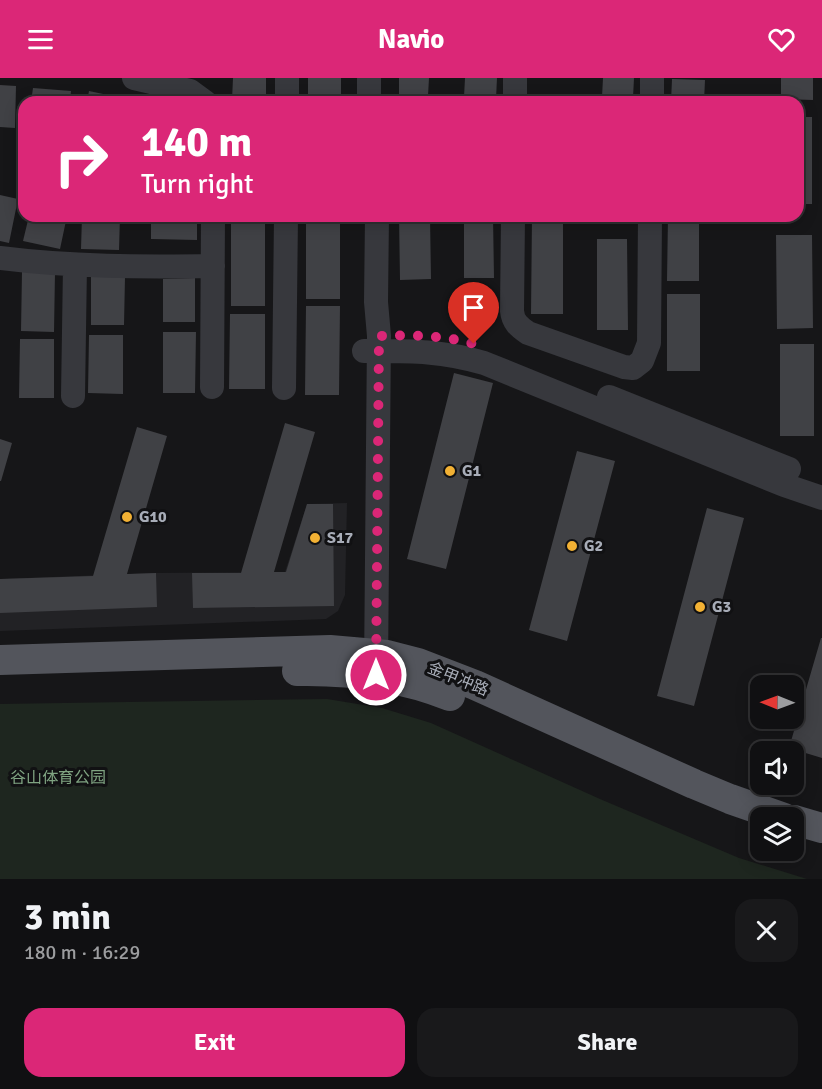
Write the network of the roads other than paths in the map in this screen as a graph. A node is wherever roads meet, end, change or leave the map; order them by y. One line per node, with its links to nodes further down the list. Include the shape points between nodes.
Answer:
1 (141, 78): 7 (street)
2 (287, 78): 8 (street)
3 (369, 78): 9 (street)
4 (378, 78): 10 (street)
5 (515, 78): 11 (street)
6 (652, 78): 12 (street)
7 (197, 96)
8 (287, 96)
9 (369, 96)
10 (378, 96)
11 (514, 96)
12 (652, 96)
13 (213, 222): 21 (street)
14 (286, 222): 24 (street)
15 (367, 222): 22 (street)
16 (377, 222): 22 (street)
17 (513, 222): 18 (street, via 512,318 518,327 633,368 642,361 649,343)
18 (650, 222)
19 (0, 258): 20 (street)
20 (75, 265): 21 (street); 25 (street)
21 (213, 266): 23 (street)
22 (371, 343): 26 (street, via 431,336 488,348); 27 (street, via 484,363); 29 (street)
23 (212, 387)
24 (284, 388)
25 (73, 396)
26 (822, 481)
27 (822, 498)
28 (0, 660): 29 (main road, 金甲冲路, via 330,650)
29 (369, 663): 30 (main road, 金甲冲路, via 322,671); 31 (main road, 金甲冲路, via 418,663); 33 (main road, 金甲冲路)
30 (0, 680)
31 (753, 807)
32 (804, 823): 34 (main road)
33 (750, 826)
34 (822, 828)
35 (804, 843): 36 (main road)
36 (822, 848)

